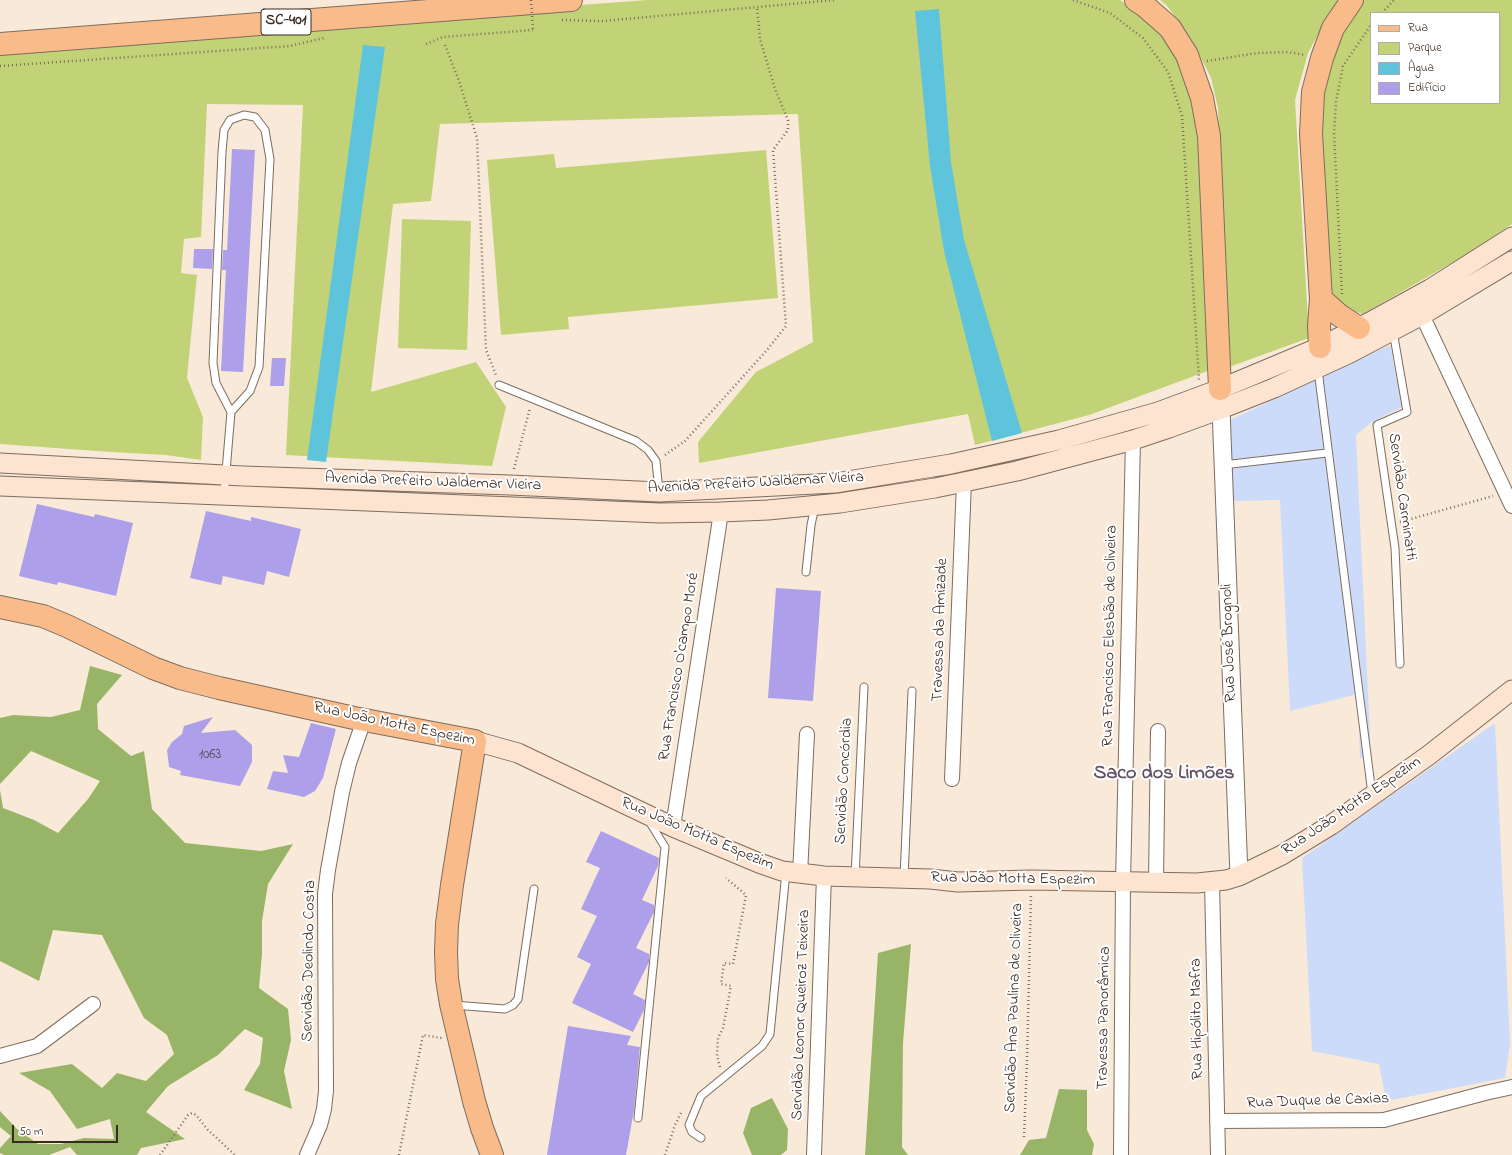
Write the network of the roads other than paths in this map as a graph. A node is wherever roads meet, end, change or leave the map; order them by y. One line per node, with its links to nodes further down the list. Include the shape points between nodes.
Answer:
1 (571, 0): 4 (main road, SC-401)
2 (1136, 0): 16 (main road, via 1170,28 1187,55 1202,98 1210,136)
3 (1352, 0): 9 (main road, via 1333,28 1313,92 1311,134)
4 (0, 44)
5 (1512, 238): 6 (main road, Avenida Prefeito Waldemar Vieira)
6 (1479, 259): 8 (main road); 11 (main road, Avenida Prefeito Waldemar Vieira)
7 (1512, 261): 8 (main road, Avenida Prefeito Waldemar Vieira)
8 (1490, 275): 10 (main road, Avenida Prefeito Waldemar Vieira)
9 (1332, 300): 11 (main road, via 1340,315); 13 (main road, via 1319,326)
10 (1422, 315): 12 (main road, Avenida Prefeito Waldemar Vieira); 29 (street)
11 (1359, 328): 13 (main road, Avenida Prefeito Waldemar Vieira)
12 (1393, 331): 14 (main road, Avenida Prefeito Waldemar Vieira); 33 (lane, Servidão Carminatti, via 1407,412 1377,425 1397,575)
13 (1320, 348): 14 (main road); 16 (main road, Avenida Prefeito Waldemar Vieira)
14 (1318, 369): 16 (main road, Avenida Prefeito Waldemar Vieira); 19 (lane)
15 (500, 385): 26 (lane, via 636,441 648,450 656,462)
16 (1221, 399): 18 (main road, Avenida Prefeito Waldemar Vieira); 21 (street, Rua José Brognoli); 24 (main road, Avenida Prefeito Waldemar Vieira, via 1158,412 1059,440 924,469 835,483)
17 (231, 412): 17 (lane, via 216,383 213,363 222,152 224,130 230,120 244,115 255,117 265,130 270,159 259,367 250,392); 22 (lane)
18 (1132, 440): 23 (main road, Avenida Prefeito Waldemar Vieira, via 1017,471); 50 (street, Rua Francisco Elesbão de Oliveira)
19 (1327, 453): 21 (lane); 42 (lane)
20 (0, 462): 22 (main road, Avenida Prefeito Waldemar Vieira)
21 (1223, 466): 47 (street, Rua José Brognoli)
22 (234, 476): 26 (main road, Avenida Prefeito Waldemar Vieira); 27 (main road)
23 (964, 482): 28 (main road, Avenida Prefeito Waldemar Vieira); 41 (street, Travessa da Amizade)
24 (803, 485): 26 (main road, Avenida Prefeito Waldemar Vieira); 28 (main road)
25 (0, 486): 27 (main road, Avenida Prefeito Waldemar Vieira)
26 (659, 492)
27 (233, 495): 30 (main road, Avenida Prefeito Waldemar Vieira, via 617,512)
28 (810, 506): 30 (main road, Avenida Prefeito Waldemar Vieira); 31 (lane, via 811,525)
29 (1512, 506)
30 (721, 512): 44 (street, Rua Francisco O'campo Moré)
31 (806, 572)
32 (0, 607): 37 (main road, Rua João Motta Espezim, via 43,616 153,668 180,678)
33 (1400, 664)
34 (864, 687): 48 (lane, Servidão Concórdia)
35 (1512, 690): 42 (main road, Rua João Motta Espezim)
36 (912, 691): 49 (lane)
37 (364, 720): 40 (main road, Rua João Motta Espezim); 61 (street, Servidão Deolindo Costa, via 342,792 328,870 325,894 326,1091 320,1125)
38 (1158, 731): 51 (street)
39 (806, 734): 45 (street)
40 (475, 741): 43 (main road, Rua João Motta Espezim, via 518,753); 55 (main road, via 447,924 447,979)
41 (952, 779)
42 (1372, 796): 47 (main road, Rua João Motta Espezim, via 1282,855)
43 (645, 814): 44 (main road, Rua João Motta Espezim); 58 (lane, via 665,847)
44 (673, 827): 45 (main road, Rua João Motta Espezim, via 759,864)
45 (793, 873): 46 (main road, Rua João Motta Espezim); 60 (lane, via 770,1034 762,1046 701,1096 689,1125 692,1132)
46 (824, 876): 48 (main road, Rua João Motta Espezim); 63 (street, Servidão Leonor Queiroz Teixeira)
47 (1239, 876): 52 (main road, Rua João Motta Espezim)
48 (855, 877): 49 (main road, Rua João Motta Espezim)
49 (904, 878): 50 (main road, Rua João Motta Espezim, via 958,882)
50 (1123, 882): 51 (main road, Rua João Motta Espezim); 64 (street, Travessa Panorâmica)
51 (1156, 882): 52 (main road, Rua João Motta Espezim)
52 (1212, 882): 59 (street, Rua Hipólito Mafra)
53 (534, 889): 55 (lane, via 518,999 505,1009)
54 (93, 1004): 56 (street, via 37,1046)
55 (451, 1004): 62 (main road, via 474,1101)
56 (0, 1056)
57 (1512, 1087): 59 (street, Rua Duque de Caxias, via 1384,1120)
58 (638, 1118)
59 (1217, 1121): 65 (street, Rua Hipólito Mafra)
60 (701, 1138)
61 (307, 1155)
62 (492, 1155)
63 (814, 1155)
64 (1121, 1155)
65 (1218, 1155)

